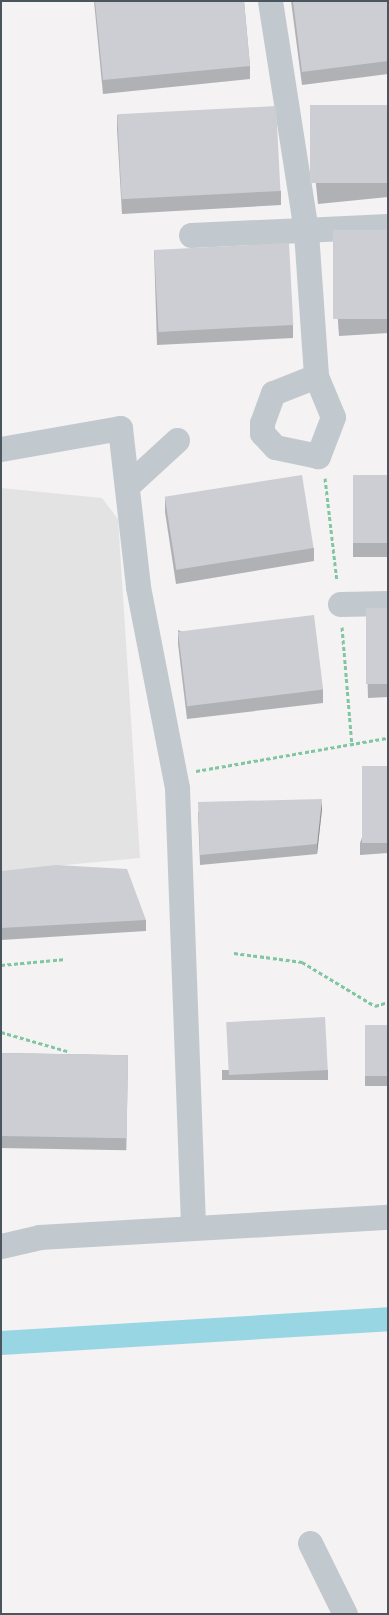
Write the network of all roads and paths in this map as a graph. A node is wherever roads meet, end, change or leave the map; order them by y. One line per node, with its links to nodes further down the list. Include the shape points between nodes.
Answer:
1 (270, 1): 3 (street)
2 (388, 226): 3 (street)
3 (306, 232): 4 (street); 5 (street)
4 (190, 235)
5 (316, 376)
6 (177, 440): 8 (street)
7 (1, 449): 8 (street, via 120,428)
8 (127, 486): 12 (street, via 138,587)
9 (388, 603): 10 (street)
10 (340, 604)
11 (388, 738): 12 (path)
12 (175, 774): 20 (street)
13 (234, 953): 16 (path, via 302,962 375,1006)
14 (66, 959): 15 (path)
15 (1, 965)
16 (388, 1002)
17 (1, 1032): 18 (path)
18 (67, 1052)
19 (388, 1217): 20 (street)
20 (193, 1227): 21 (street, via 39,1237)
21 (1, 1246)
22 (310, 1543): 23 (street)
23 (345, 1614)

